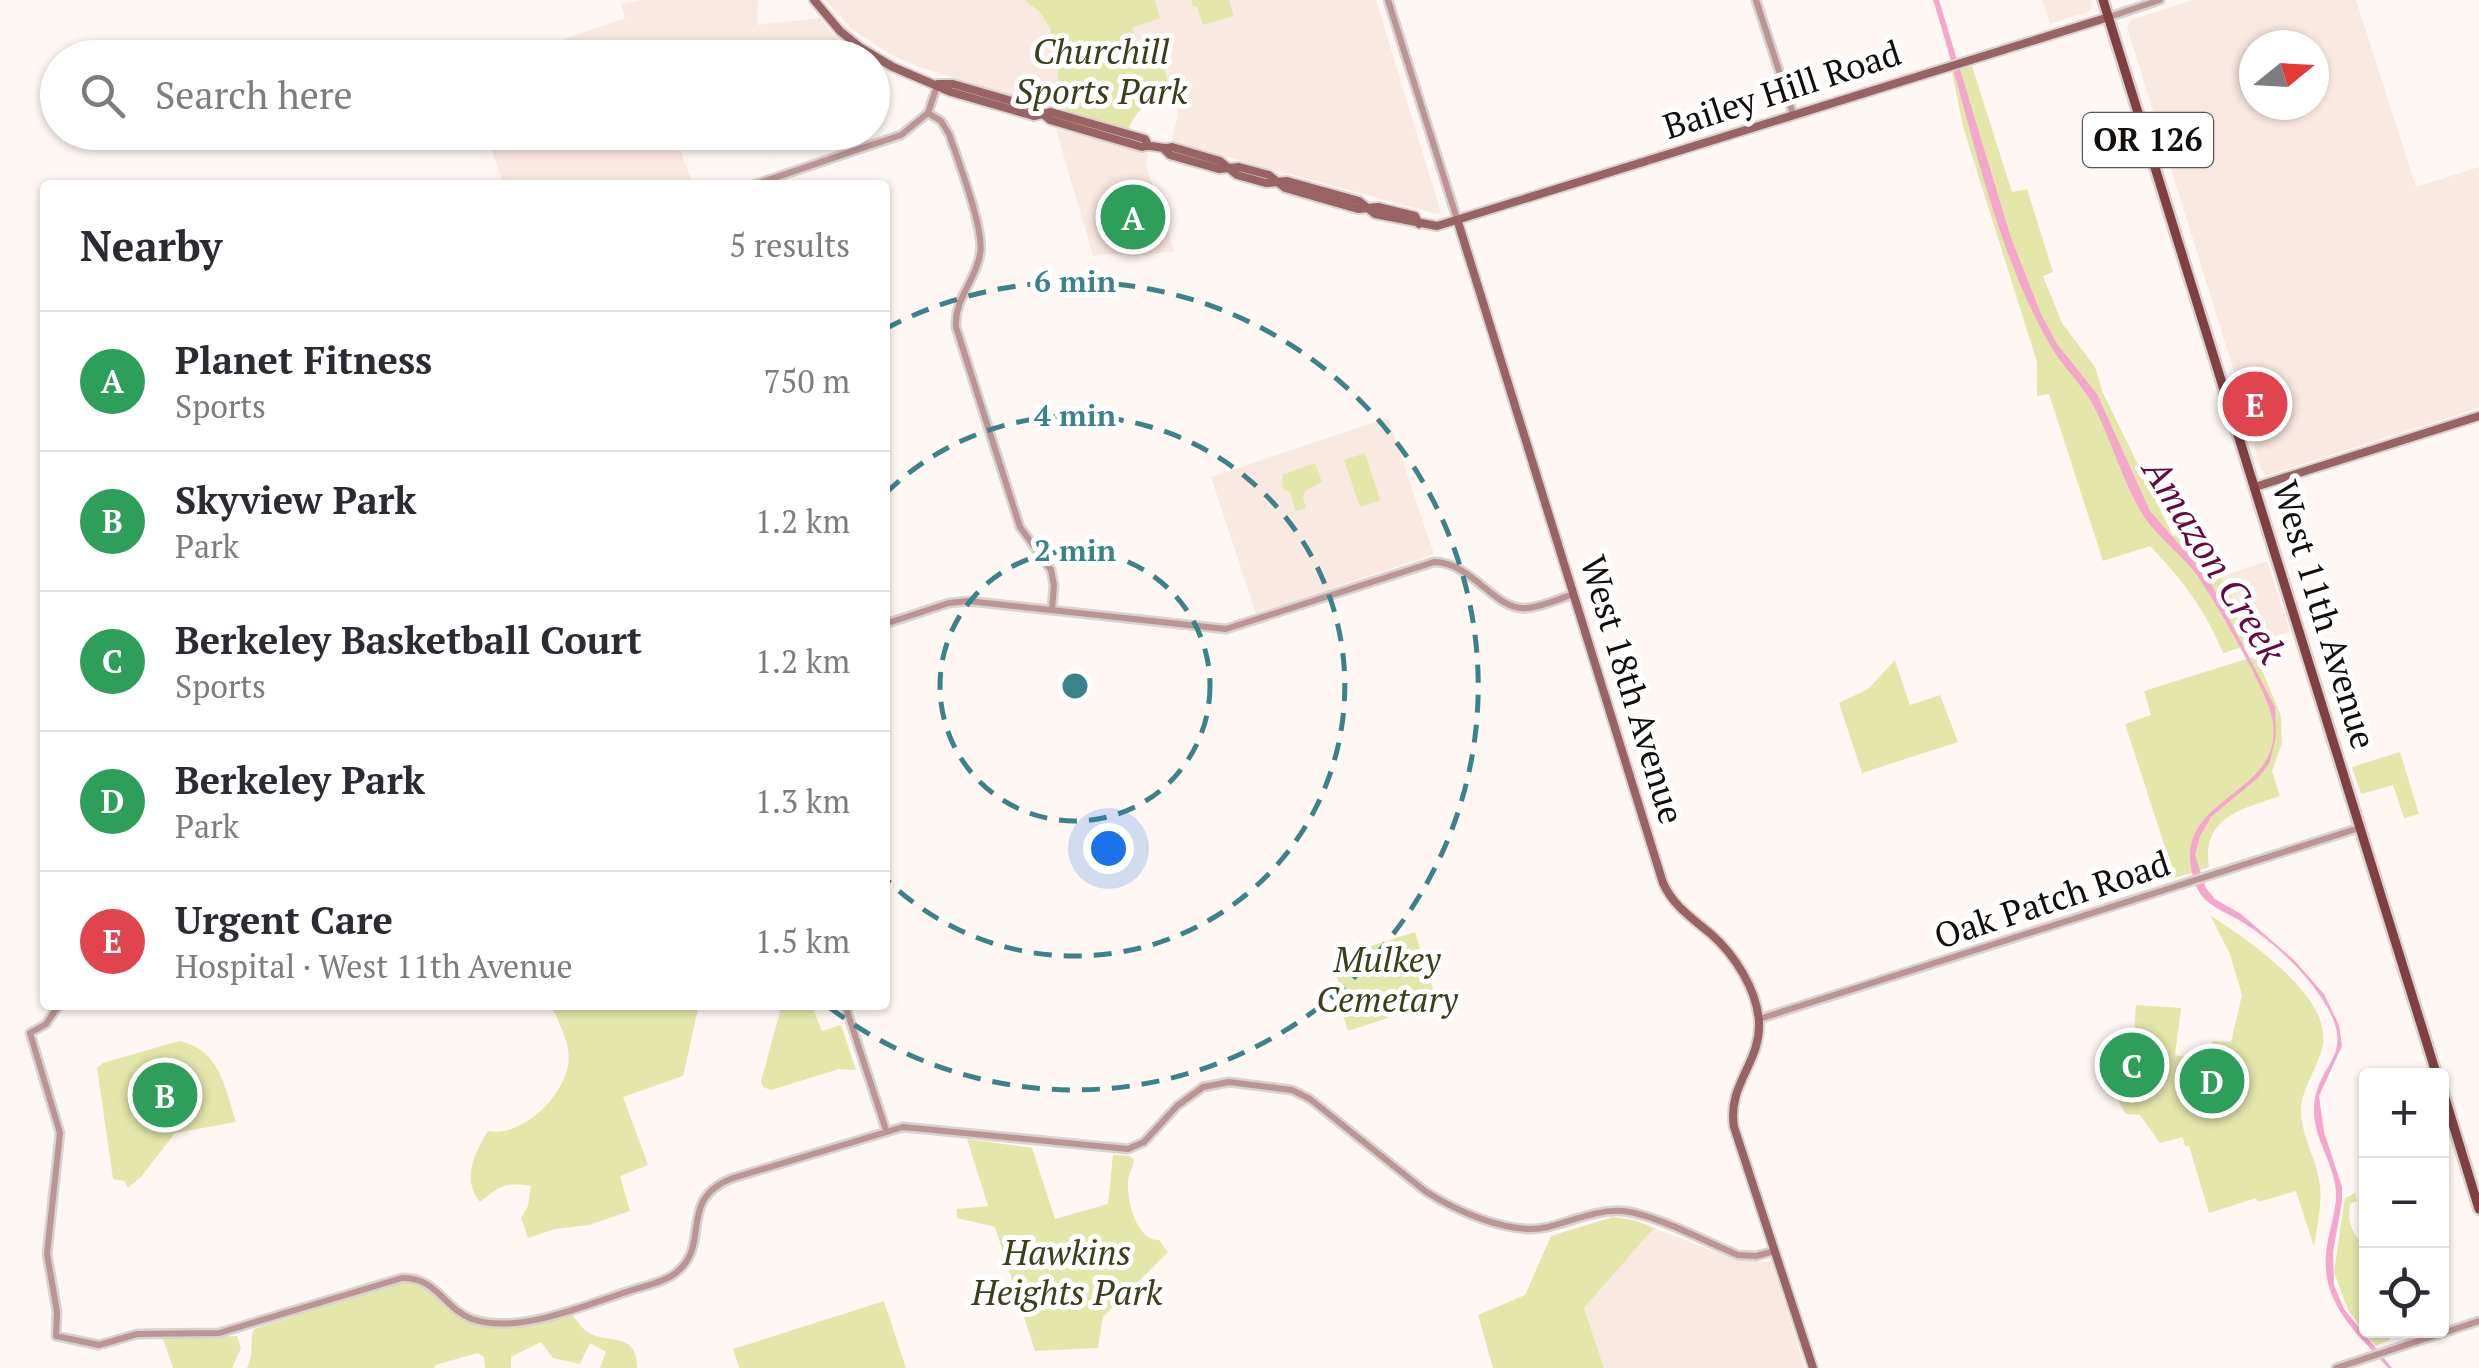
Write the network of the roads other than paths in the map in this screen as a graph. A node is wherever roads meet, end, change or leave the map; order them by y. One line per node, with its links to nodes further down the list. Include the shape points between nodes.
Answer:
1 (814, 0): 7 (main road, Bailey Hill Road)
2 (1388, 0): 15 (street, West 18th Avenue)
3 (1756, 0): 11 (street)
4 (2103, 0): 6 (main road, West 11th Avenue / OR 126)
5 (2160, 0): 6 (street, Bailey Hill Road)
6 (2108, 16): 11 (main road, Bailey Hill Road); 17 (main road, West 11th Avenue / OR 126)
7 (850, 40)
8 (890, 65): 9 (main road, Bailey Hill Road)
9 (938, 84): 10 (street); 15 (main road, Bailey Hill Road, via 1367,208 1416,216 1419,224)
10 (928, 112): 12 (street); 19 (street, via 949,134 981,242 956,327 1020,527 1051,570)
11 (1793, 114): 15 (main road, Bailey Hill Road)
12 (890, 139)
13 (858, 150): 14 (street)
14 (769, 180)
15 (1458, 222): 18 (main road, West 18th Avenue)
16 (2479, 416): 17 (main road)
17 (2255, 487): 21 (main road, West 11th Avenue / OR 126)
18 (1573, 594): 19 (street, via 1518,608 1464,569 1438,562 1230,628); 24 (main road, West 18th Avenue, via 1663,884 1680,910 1738,966)
19 (1052, 610): 20 (street, via 959,601)
20 (890, 622)
21 (2361, 828): 24 (street, Oak Patch Road); 25 (main road, West 11th Avenue / OR 126)
22 (56, 1010): 27 (street, via 30,1033 60,1133 47,1254 56,1336 99,1344 137,1334 219,1333 402,1278 430,1284 458,1311 480,1321 553,1315 680,1270 700,1205 716,1186)
23 (848, 1010): 27 (street)
24 (1759, 1019): 30 (main road, via 1732,1117)
25 (2436, 1068)
26 (2449, 1108): 28 (main road)
27 (886, 1130): 30 (street, via 1128,1150 1197,1090 1238,1083 1304,1095 1425,1191 1504,1226 1536,1229 1623,1211 1738,1254)
28 (2474, 1178): 29 (main road)
29 (2479, 1209)
30 (1776, 1251): 32 (main road)
31 (2479, 1321): 33 (street)
32 (1813, 1368)
33 (2336, 1368)

